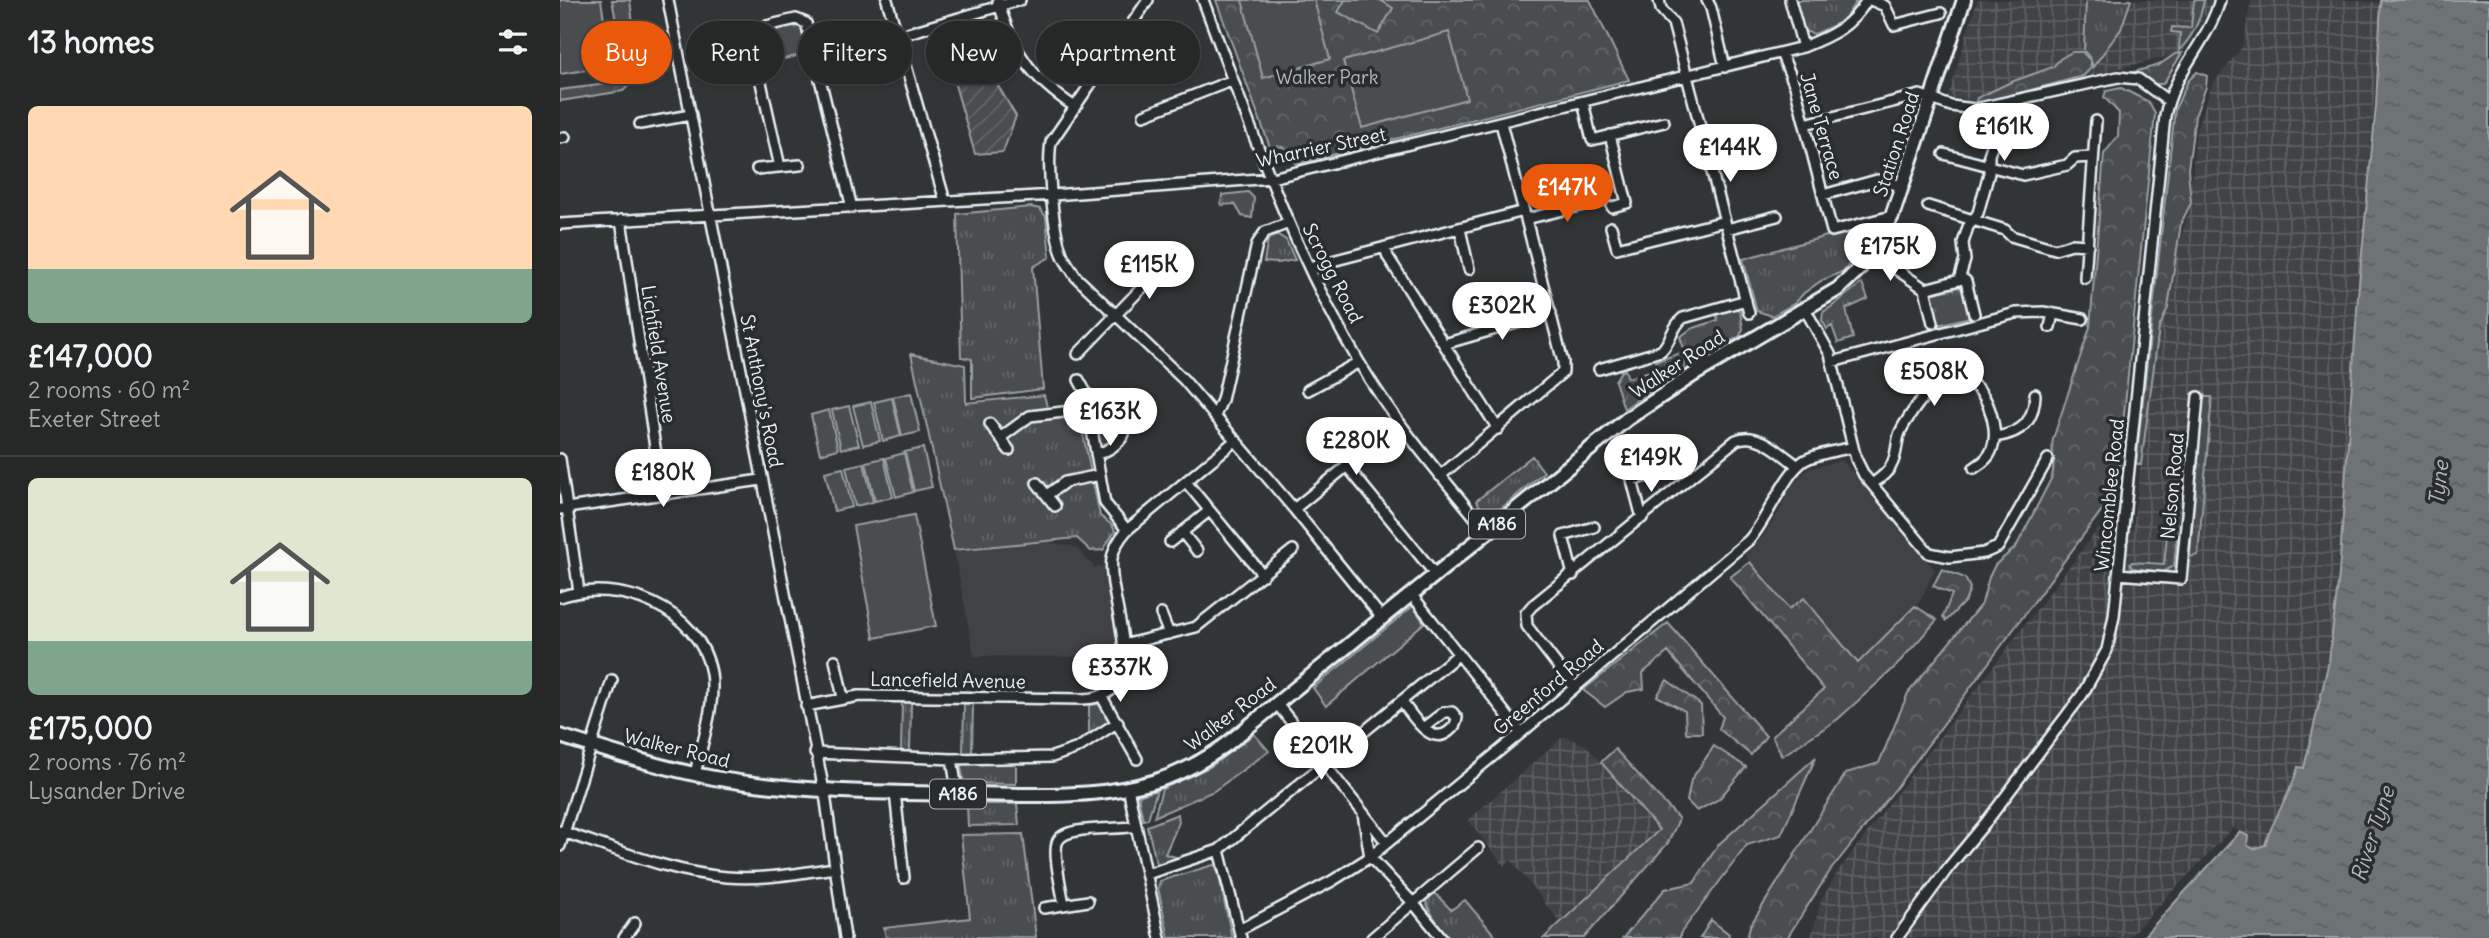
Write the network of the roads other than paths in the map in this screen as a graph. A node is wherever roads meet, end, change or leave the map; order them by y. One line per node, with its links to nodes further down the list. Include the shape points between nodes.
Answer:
1 (668, 0): 27 (street, St Anthony's Road)
2 (887, 0): 14 (street)
3 (1020, 0): 12 (street)
4 (1148, 0): 26 (street)
5 (1203, 0): 20 (street, Scrogg Road)
6 (1659, 0): 19 (street, via 1673,23)
7 (1707, 0): 18 (street)
8 (1790, 0): 16 (street)
9 (1869, 0): 13 (street, via 1885,6 1894,25); 16 (street, Wharrier Street, via 1835,35)
10 (1964, 0): 22 (main road, Station Road / A186)
11 (2220, 0): 23 (street, Wincomblee Road)
12 (999, 3): 15 (street); 26 (street, via 1015,49 1031,72)
13 (1941, 13)
14 (893, 21)
15 (912, 31)
16 (1803, 47): 17 (street, Wharrier Street)
17 (1781, 53): 18 (street, Wharrier Street); 33 (street, Jane Terrace)
18 (1725, 67): 19 (street, Wharrier Street)
19 (1686, 77): 24 (street, Wharrier Street); 38 (street)
20 (1233, 80): 28 (street); 43 (street, Scrogg Road)
21 (912, 84): 47 (street)
22 (1931, 98): 25 (street, via 1968,110); 33 (street, via 1916,95); 44 (main road, Station Road / A186)
23 (2168, 101): 25 (street, via 2147,84 2125,77); 129 (street, Wincomblee Road)
24 (1583, 103): 31 (street, Wharrier Street); 34 (street, via 1592,140)
25 (2002, 105): 40 (street, via 2006,118)
26 (1074, 107): 45 (street, via 1051,142)
27 (691, 115): 32 (street); 53 (street, St Anthony's Road)
28 (1144, 115)
29 (2096, 121): 37 (street)
30 (1664, 122): 34 (street)
31 (1501, 123): 43 (street, Wharrier Street); 52 (street)
32 (640, 124)
33 (1805, 124): 46 (street, Jane Terrace)
34 (1610, 135): 50 (street, via 1627,203)
35 (1754, 148): 38 (street)
36 (1944, 154): 40 (street)
37 (2092, 157): 40 (street, via 2075,158 2067,165 2029,175); 63 (street)
38 (1708, 161): 60 (street)
39 (800, 165): 41 (street)
40 (1989, 165): 57 (street)
41 (779, 167): 42 (street); 51 (street, via 751,38 758,28 796,19 806,23)
42 (757, 169)
43 (1272, 178): 45 (street, Wharrier Street); 58 (street, Scrogg Road)
44 (1902, 186): 46 (street, via 1882,180); 55 (main road, Station Road / A186)
45 (1053, 195): 47 (street, Wharrier Street); 76 (street, via 1063,257)
46 (1823, 195): 55 (street, Jane Terrace, via 1832,231)
47 (945, 201): 51 (street, Wharrier Street)
48 (1600, 201): 52 (street)
49 (1928, 206): 57 (street)
50 (1612, 207)
51 (852, 208): 53 (street, Wharrier Street)
52 (1525, 215): 62 (street); 74 (street)
53 (710, 216): 56 (street, Wharrier Street); 110 (street, St Anthony's Road)
54 (1777, 216): 60 (street)
55 (1892, 216): 65 (main road, Station Road / A186)
56 (621, 220): 59 (street, Wharrier Street); 114 (street, Lichfield Avenue)
57 (1973, 220): 63 (street, via 2054,249); 70 (street, via 1963,243 1965,260)
58 (1289, 223): 67 (street, Scrogg Road); 92 (street, via 1265,233 1257,244)
59 (560, 224)
60 (1726, 225): 61 (street, via 1617,248); 72 (street)
61 (1611, 227)
62 (1460, 229): 64 (street); 68 (street)
63 (2088, 245): 69 (street)
64 (1385, 247): 67 (street); 82 (street)
65 (1871, 252): 71 (street); 73 (main road, Station Road / A186, via 1846,283)
66 (1162, 267): 76 (street)
67 (1309, 267): 84 (street, Scrogg Road)
68 (1469, 269)
69 (2085, 278)
70 (1959, 279): 71 (street); 77 (street, via 1966,281)
71 (1925, 289): 80 (street)
72 (1746, 300): 75 (street); 86 (street, via 1680,320 1666,346)
73 (1805, 309): 85 (street); 124 (main road, Walker Road / A186, via 1646,405)
74 (1551, 313): 82 (street); 95 (street, via 1563,372)
75 (1749, 313)
76 (1115, 314): 83 (street); 92 (street)
77 (1975, 314)
78 (2053, 314): 79 (street); 81 (street); 85 (street, via 2016,313)
79 (2083, 319)
80 (1933, 323)
81 (2049, 327)
82 (1444, 344): 95 (street)
83 (1078, 354)
84 (1359, 362): 88 (street); 93 (street, Scrogg Road)
85 (1832, 362): 99 (street)
86 (1599, 369)
87 (1079, 380): 91 (street)
88 (1308, 390)
89 (2035, 394): 96 (street, via 2028,422)
90 (2197, 397): 129 (street, Nelson Road, via 2181,579)
91 (1088, 409): 97 (street, via 1031,416); 101 (street); 101 (street, via 1108,409 1124,431 1120,441)
92 (1215, 416): 98 (street)
93 (1400, 423): 104 (street); 109 (street, Scrogg Road)
94 (990, 425): 97 (street)
95 (1498, 429): 109 (street)
96 (1995, 437): 106 (street, via 1991,452); 113 (street, via 1984,396 1974,385 1960,379 1938,382 1924,389 1902,429 1889,469)
97 (1000, 438): 100 (street)
98 (1236, 440): 111 (street); 118 (street)
99 (1853, 447): 105 (street, via 1809,458); 113 (street, via 1859,467)
100 (1010, 450)
101 (1096, 454): 108 (street)
102 (560, 459): 117 (street)
103 (2048, 459): 113 (street, via 2001,544 1984,553 1942,557 1929,553)
104 (1346, 466): 118 (street); 128 (street)
105 (1798, 466): 120 (street, via 1760,440 1742,437); 142 (street, Greenford Road, via 1749,540)
106 (1974, 468)
107 (1662, 472): 120 (street, via 1632,480)
108 (1100, 475): 115 (street, via 1065,482); 122 (street, via 1107,507)
109 (1440, 476): 124 (street, Scrogg Road)
110 (761, 480): 114 (street); 147 (street, St Anthony's Road)
111 (1185, 482): 119 (street); 122 (street)
112 (1037, 483): 115 (street)
113 (1872, 484)
114 (663, 494): 117 (street)
115 (1047, 495): 116 (street)
116 (1055, 506)
117 (564, 509): 132 (street)
118 (1294, 509): 136 (street)
119 (1209, 511): 123 (street); 130 (street)
120 (1642, 518): 131 (street)
121 (1594, 527): 131 (street, via 1563,536)
122 (1127, 530): 138 (street, via 1111,563)
123 (1182, 532): 125 (street); 127 (street)
124 (1487, 532): 128 (main road, Walker Road / A186)
125 (1170, 542)
126 (1293, 550): 130 (street)
127 (1197, 551)
128 (1435, 574): 133 (main road, Walker Road / A186)
129 (2118, 574): 184 (street, Wincomblee Road, via 2110,639 2098,671)
130 (1263, 575): 137 (street, via 1202,623)
131 (1573, 575): 142 (street, via 1532,606 1525,618)
132 (579, 592): 134 (street); 157 (street, via 611,592 644,600 680,621 701,646 709,664 712,693)
133 (1410, 594): 136 (main road, Walker Road / A186); 139 (street)
134 (560, 597)
135 (1161, 614): 137 (street)
136 (1382, 618): 146 (main road, Walker Road / A186)
137 (1169, 634): 138 (street)
138 (1123, 645): 143 (street, via 1122,676)
139 (1458, 654): 145 (street); 150 (street)
140 (835, 660): 144 (street)
141 (612, 680): 152 (street)
142 (1574, 687): 150 (street, Greenford Road)
143 (1102, 697): 144 (street, Lancefield Avenue); 148 (street)
144 (843, 698): 147 (street, Lancefield Avenue)
145 (1401, 701): 149 (street); 156 (street)
146 (1276, 704): 156 (street); 159 (main road, Walker Road / A186, via 1203,761)
147 (806, 706): 153 (street, St Anthony's Road)
148 (1118, 722): 154 (street, via 1059,755); 155 (street)
149 (1423, 728)
150 (1521, 733): 165 (street, Greenford Road)
151 (560, 736): 152 (main road, Walker Road / A186)
152 (592, 746): 157 (main road, Walker Road / A186); 164 (street)
153 (815, 753): 154 (street); 160 (street, St Anthony's Road)
154 (952, 759): 158 (street)
155 (1137, 759)
156 (1324, 763): 162 (street); 168 (street)
157 (695, 774): 160 (main road, Walker Road / A186)
158 (956, 784)
159 (1128, 788): 161 (main road, Walker Road / A186, via 1043,794); 163 (street)
160 (823, 789): 161 (main road, Walker Road / A186); 170 (street, St Anthony's Road)
161 (895, 792): 172 (street)
162 (1363, 811): 165 (street); 169 (street)
163 (1136, 826): 171 (street); 175 (street, via 1072,831 1061,837 1056,846)
164 (562, 832): 166 (street); 170 (street, via 715,876 767,877)
165 (1387, 843): 169 (street, Greenford Road)
166 (560, 846)
167 (1478, 848): 174 (street)
168 (1219, 850): 171 (street); 178 (street)
169 (1370, 856): 174 (street); 178 (street, Greenford Road)
170 (835, 868): 180 (street, St Anthony's Road)
171 (1147, 874): 181 (street)
172 (904, 878)
173 (1088, 901): 175 (street)
174 (1414, 904): 182 (street); 183 (street)
175 (1064, 905): 176 (street)
176 (1044, 908)
177 (635, 923): 179 (street)
178 (1240, 934)
179 (624, 938)
180 (845, 938)
181 (1160, 938)
182 (1371, 938)
183 (1442, 938)
184 (1897, 938)

